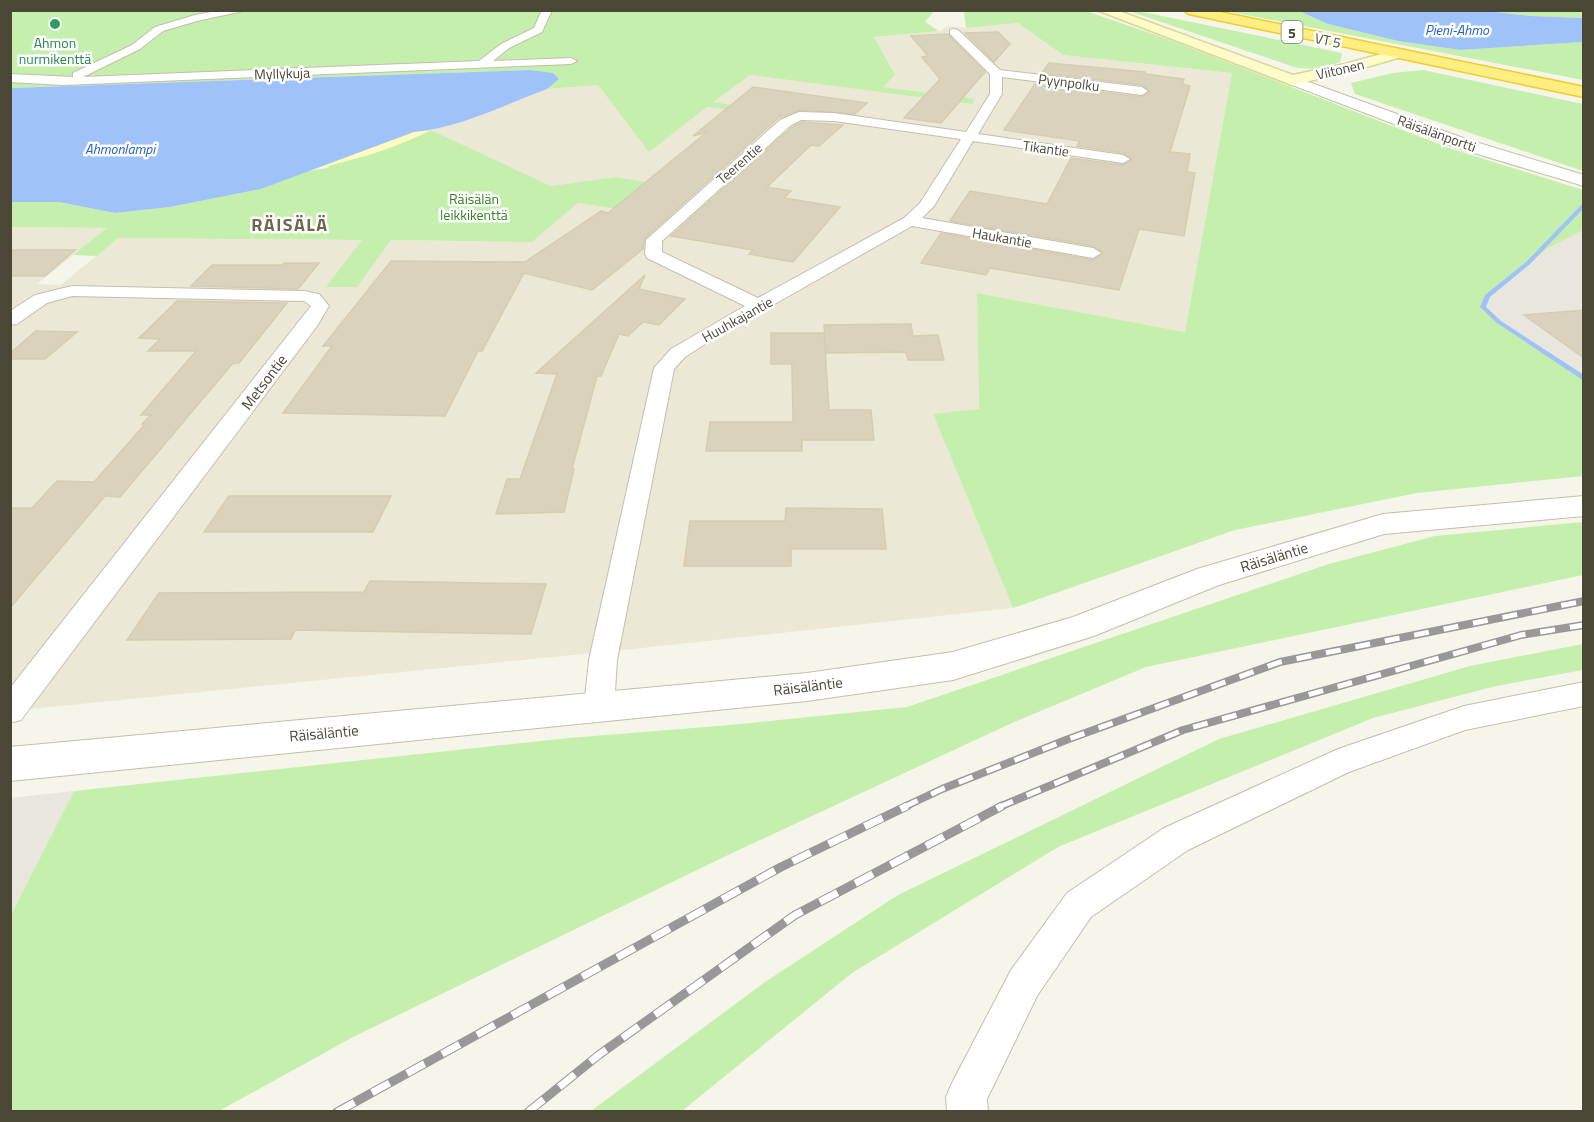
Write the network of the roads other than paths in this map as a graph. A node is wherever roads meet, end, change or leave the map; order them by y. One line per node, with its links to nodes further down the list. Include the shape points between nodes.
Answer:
1 (243, 10): 5 (street)
2 (547, 10): 9 (street, via 538,30 505,46)
3 (1103, 10): 12 (main road)
4 (1189, 10): 7 (highway, VT 5 / 5)
5 (200, 14): 13 (street, via 159,29 136,47)
6 (954, 32): 10 (street)
7 (1396, 54): 12 (main road, Viitonen); 15 (highway, Viitonen / 5)
8 (571, 61): 9 (street, Myllykuja)
9 (483, 63): 13 (street, Myllykuja)
10 (996, 74): 14 (street, Pyynpolku); 16 (street, Huuhkajantie, via 996,94)
11 (10, 78): 13 (street, Myllykuja)
12 (1292, 80): 18 (street, Räisälänportti, via 1460,143)
13 (63, 81)
14 (1142, 91)
15 (1584, 92)
16 (969, 136): 17 (street, Tikantie); 19 (street, Huuhkajantie, via 926,206); 21 (street, Teerentie, via 816,116 785,123 654,240 653,254)
17 (1123, 159)
18 (1584, 182)
19 (910, 222): 20 (street, Haukantie); 21 (street, Huuhkajantie)
20 (1093, 253)
21 (760, 306): 25 (street, Huuhkajantie, via 678,353 664,368 603,660)
22 (10, 320): 26 (street, Metsontie, via 48,296 80,291 304,296 313,298 320,306)
23 (1584, 506): 25 (street, Räisäläntie, via 1383,524 1208,577 1082,627 953,666 807,687)
24 (1584, 694): 28 (street, via 1464,718 1338,762 1167,846 1079,905 1024,983 966,1096)
25 (598, 707): 27 (street, Räisäläntie)
26 (10, 711)
27 (10, 764)
28 (968, 1112)

